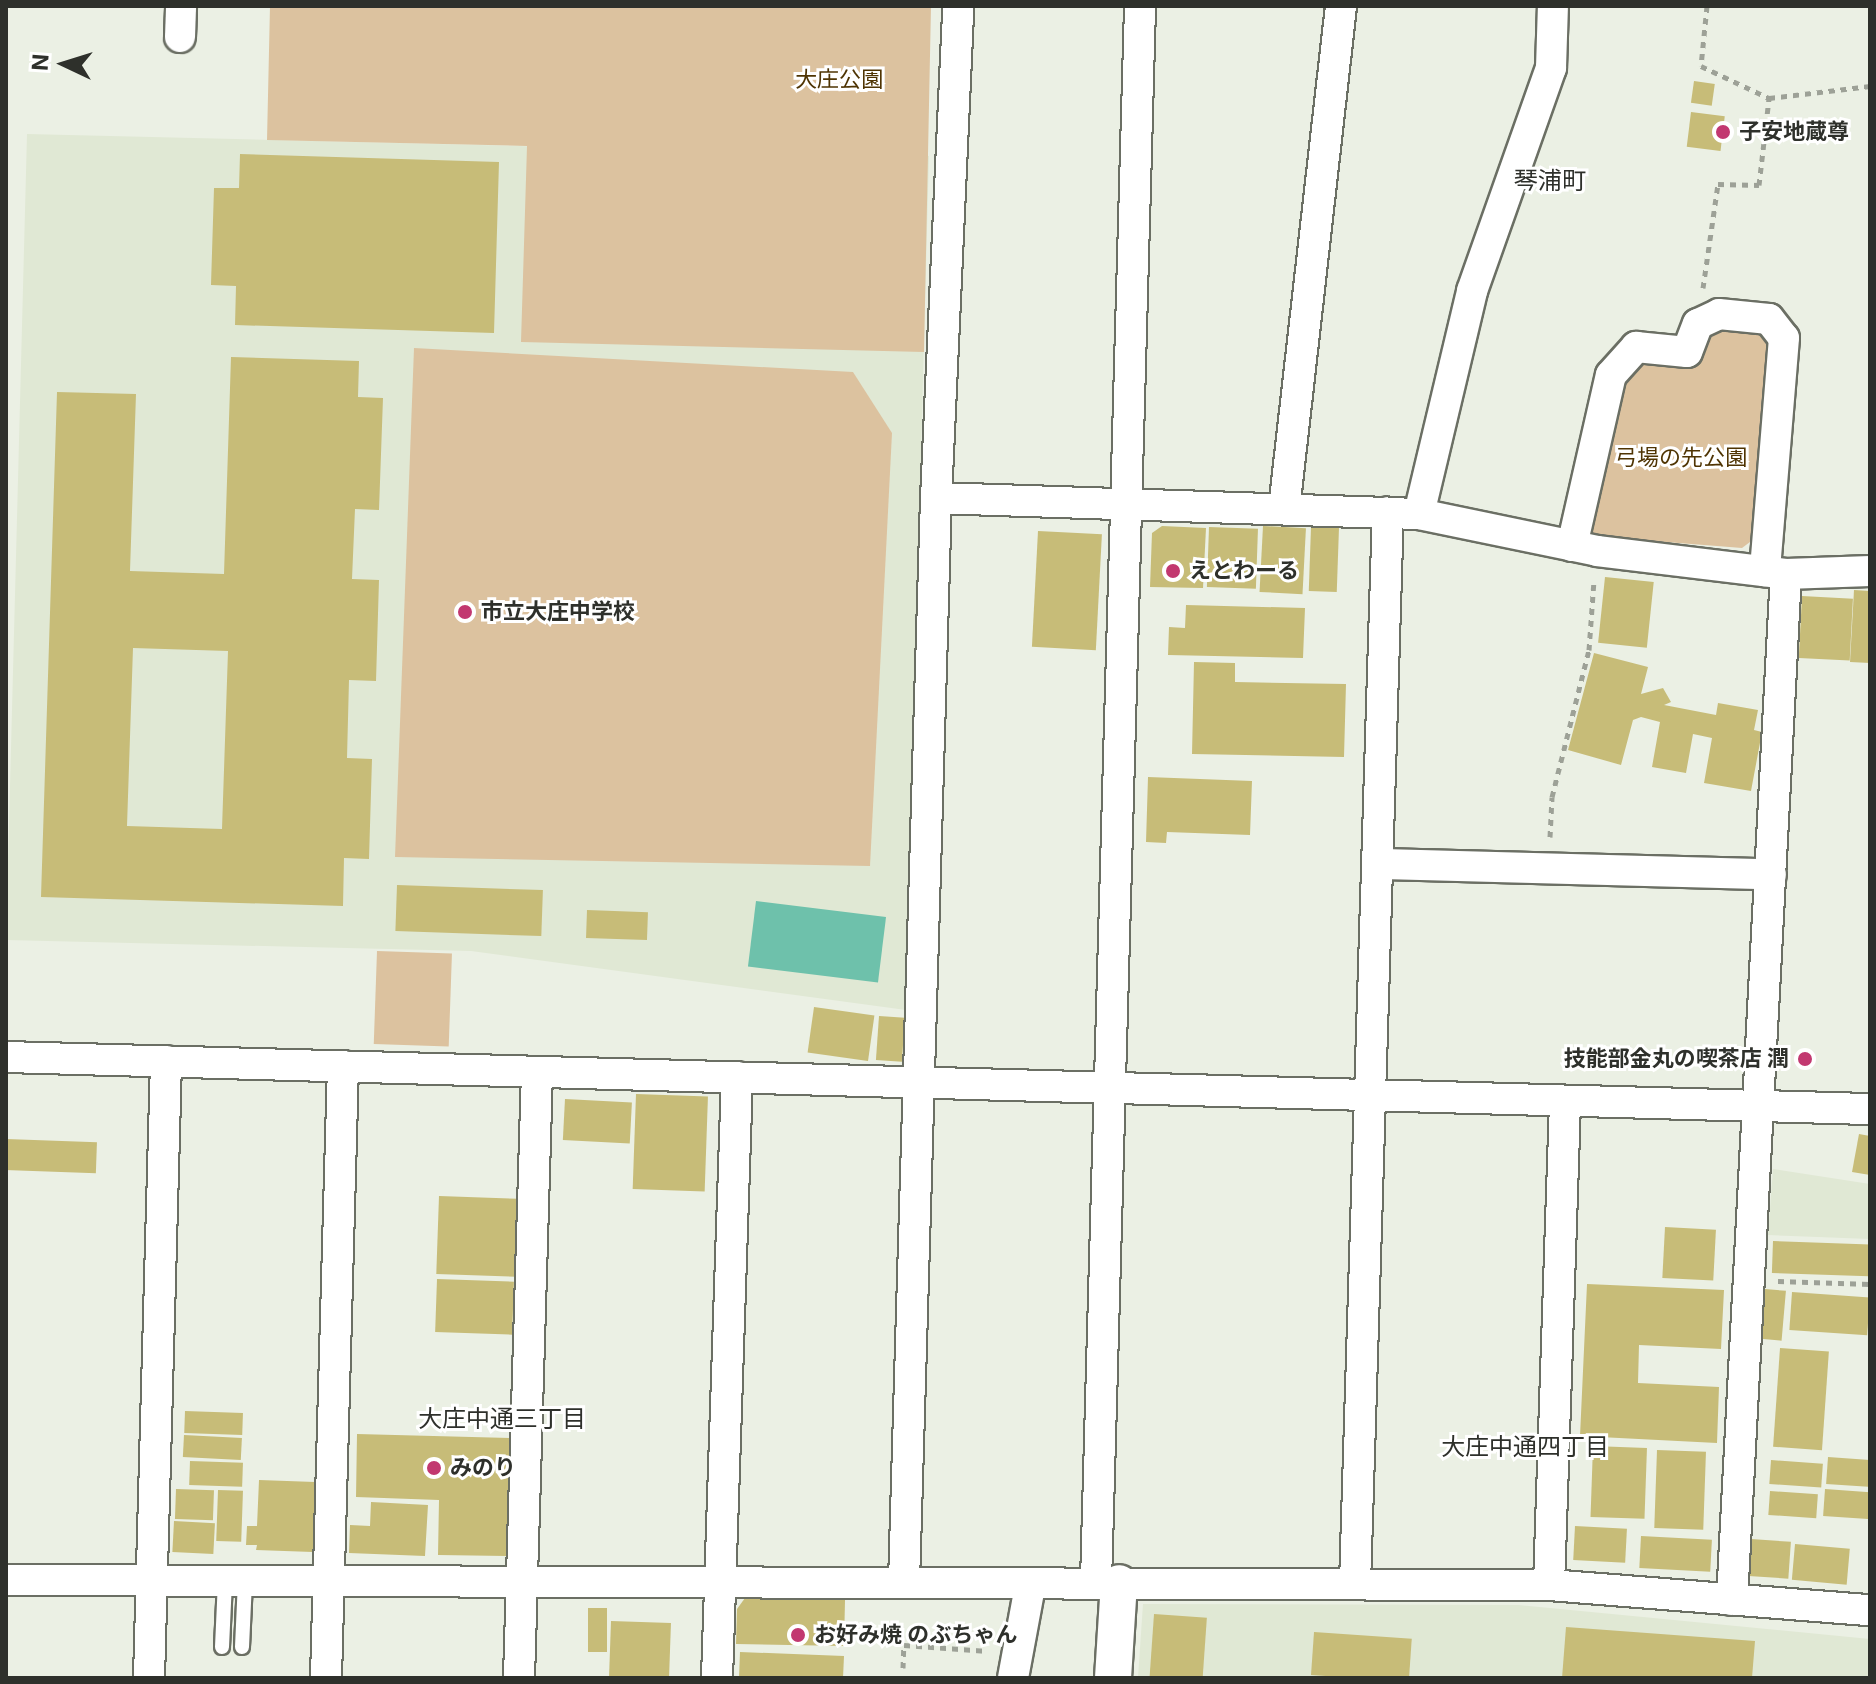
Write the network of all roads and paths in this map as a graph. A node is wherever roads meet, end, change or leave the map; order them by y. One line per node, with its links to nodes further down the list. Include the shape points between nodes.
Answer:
1 (181, 6): 7 (street)
2 (958, 6): 11 (street)
3 (1140, 6): 12 (street)
4 (1341, 6): 13 (street)
5 (1553, 6): 15 (street, via 1551,68 1472,291)
6 (1707, 6): 9 (path, via 1701,66)
7 (180, 37)
8 (1870, 86): 9 (path)
9 (1769, 98): 10 (path, via 1759,185 1718,184)
10 (1698, 324): 16 (street, via 1687,352 1636,347 1611,375); 18 (street, via 1719,314 1769,319 1784,338)
11 (936, 498): 12 (street); 27 (street)
12 (1125, 503): 13 (street); 28 (street)
13 (1284, 509): 14 (street)
14 (1388, 513): 15 (street); 19 (street)
15 (1419, 514): 16 (street)
16 (1584, 549): 18 (street); 20 (path, via 1589,650 1552,797)
17 (1870, 571): 18 (street)
18 (1775, 573): 21 (street)
19 (1379, 864): 20 (street); 29 (street)
20 (1548, 868): 21 (street)
21 (1771, 874): 31 (street)
22 (6, 1057): 23 (street)
23 (166, 1061): 24 (street); 36 (street)
24 (343, 1066): 25 (street); 38 (street)
25 (537, 1072): 26 (street); 39 (street)
26 (737, 1077): 27 (street); 40 (street)
27 (921, 1082): 28 (street); 41 (street)
28 (1107, 1087): 29 (street); 42 (street)
29 (1374, 1095): 30 (street); 43 (street)
30 (1565, 1101): 31 (street); 44 (street)
31 (1759, 1106): 32 (street); 33 (street)
32 (1870, 1109)
33 (1749, 1281): 34 (path); 46 (street)
34 (1870, 1284)
35 (6, 1580): 36 (street)
36 (152, 1580): 37 (street); 52 (street)
37 (235, 1580): 38 (street); 48 (lane); 49 (lane)
38 (329, 1581): 39 (street); 53 (street)
39 (522, 1582): 40 (street); 54 (street)
40 (719, 1582): 41 (street); 55 (street)
41 (904, 1582): 45 (street)
42 (1108, 1583): 43 (street); 45 (street); 56 (street)
43 (1355, 1584): 44 (street)
44 (1549, 1585): 46 (street)
45 (1030, 1586): 50 (street)
46 (1732, 1600): 47 (street)
47 (1870, 1610)
48 (222, 1647)
49 (242, 1647)
50 (1015, 1666): 51 (path, via 904,1645)
51 (903, 1668)
52 (149, 1678)
53 (326, 1678)
54 (519, 1678)
55 (717, 1678)
56 (1113, 1678)

